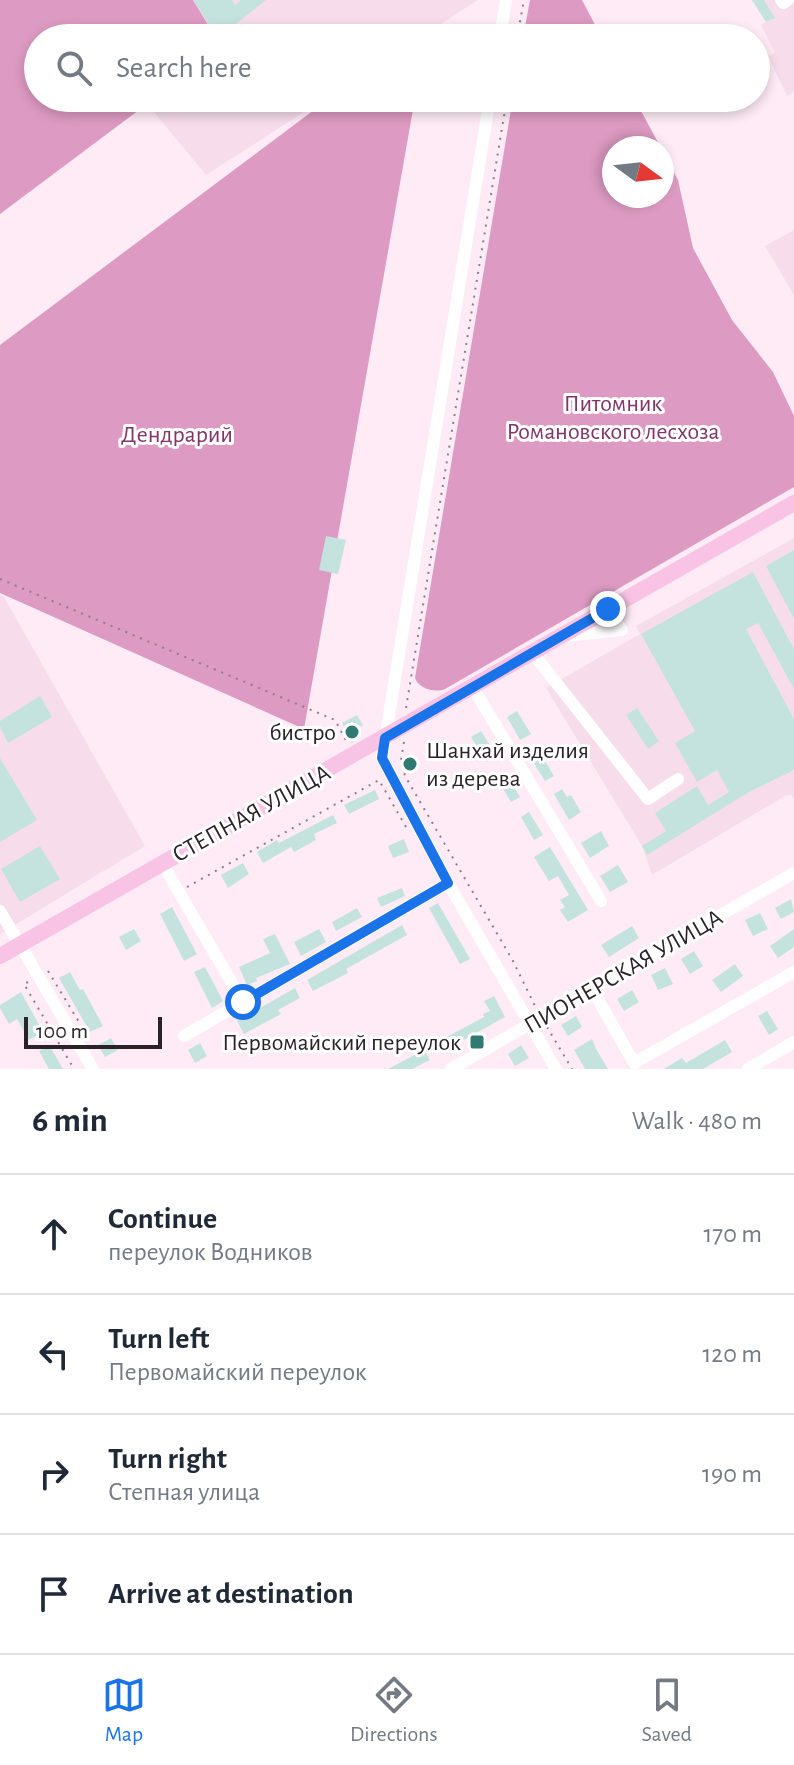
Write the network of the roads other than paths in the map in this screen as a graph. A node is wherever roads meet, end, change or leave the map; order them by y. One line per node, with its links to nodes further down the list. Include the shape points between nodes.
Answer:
1 (506, 0): 4 (street)
2 (781, 0): 3 (street)
3 (788, 0)
4 (502, 24)
5 (488, 112): 11 (street)
6 (794, 503): 7 (main road, СТЕПНАЯ УЛИЦА)
7 (608, 609): 8 (main road, СТЕПНАЯ УЛИЦА); 8 (street, via 622,630)
8 (558, 637): 9 (main road, СТЕПНАЯ УЛИЦА)
9 (532, 652): 10 (main road, СТЕПНАЯ УЛИЦА); 12 (street, via 648,799)
10 (472, 686): 11 (main road, СТЕПНАЯ УЛИЦА); 16 (street)
11 (385, 738): 13 (main road, СТЕПНАЯ УЛИЦА); 15 (street, via 382,758)
12 (678, 779)
13 (162, 863): 18 (main road, СТЕПНАЯ УЛИЦА); 22 (street)
14 (794, 873): 21 (street, ПИОНЕРСКАЯ УЛИЦА)
15 (448, 883): 22 (street); 23 (street)
16 (601, 901)
17 (0, 911): 18 (street)
18 (20, 944): 19 (main road, СТЕПНАЯ УЛИЦА); 26 (street)
19 (0, 956)
20 (794, 972): 21 (street, via 634,1063)
21 (592, 989): 23 (street, ПИОНЕРСКАЯ УЛИЦА)
22 (243, 1002): 24 (street)
23 (538, 1021): 27 (street, ПИОНЕРСКАЯ УЛИЦА); 28 (street)
24 (184, 1036)
25 (794, 1042): 29 (street)
26 (93, 1069)
27 (451, 1069)
28 (556, 1069)
29 (748, 1069)

